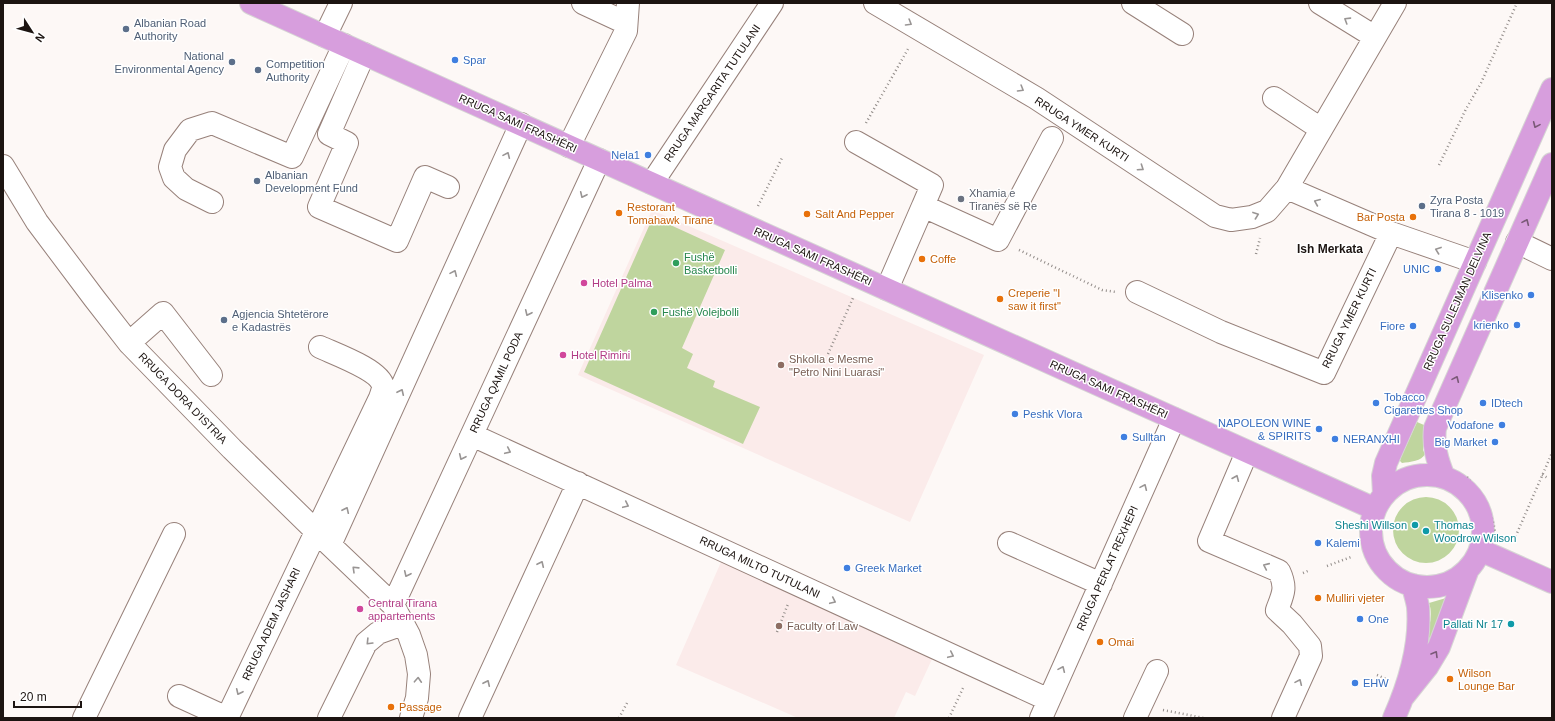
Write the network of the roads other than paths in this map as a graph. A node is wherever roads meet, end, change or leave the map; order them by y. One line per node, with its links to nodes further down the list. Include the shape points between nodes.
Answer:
1 (251, 3): 12 (main road, RRUGA SAMI FRASHËRI)
2 (340, 3): 12 (street)
3 (583, 3): 9 (street)
4 (772, 3): 24 (street, RRUGA MARGARITA TUTULANI)
5 (875, 3): 26 (street, RRUGA YMER KURTI, one-way to 26, via 1036,98 1215,216 1231,220 1252,217 1267,211)
6 (1133, 3): 10 (street)
7 (1320, 3): 11 (street, one-way to 7)
8 (1395, 3): 11 (street, RRUGA YMER KURTI)
9 (627, 13): 20 (street, via 626,31)
10 (1182, 34)
11 (1375, 37): 17 (street, RRUGA YMER KURTI)
12 (335, 40): 13 (main road, RRUGA SAMI FRASHËRI); 27 (street, via 292,157 212,123 190,130 175,150 170,167 174,178 186,189)
13 (364, 54): 16 (main road, RRUGA SAMI FRASHËRI); 25 (street, via 329,134 347,143 319,207 397,241 425,177)
14 (1552, 90): 32 (main road, RRUGA SULEJMAN DELVINA, one-way to 32)
15 (1274, 98): 17 (street)
16 (521, 124): 20 (main road, RRUGA SAMI FRASHËRI); 45 (street, one-way to 16)
17 (1322, 129): 26 (street, RRUGA YMER KURTI)
18 (1052, 138): 28 (street, via 998,240)
19 (856, 142): 28 (street, via 932,185)
20 (569, 146): 21 (main road, RRUGA SAMI FRASHËRI)
21 (599, 160): 24 (main road, RRUGA SAMI FRASHËRI); 39 (street, RRUGA QAMIL PODA, one-way to 39)
22 (1552, 164): 30 (main road, one-way to 22)
23 (3, 166): 35 (street, RRUGA DORA D'ISTRIA, via 37,222)
24 (652, 183): 33 (main road, RRUGA SAMI FRASHËRI)
25 (448, 187)
26 (1287, 188): 29 (street, one-way to 26)
27 (212, 202)
28 (923, 206): 33 (street)
29 (1391, 233): 32 (street, one-way to 29); 34 (street, RRUGA YMER KURTI, via 1324,373 1221,332)
30 (1517, 242): 31 (street); 41 (main road, one-way to 30, via 1435,452 1435,428)
31 (1552, 259)
32 (1475, 262): 43 (main road, RRUGA SULEJMAN DELVINA, via 1386,463)
33 (887, 289): 38 (main road, RRUGA SAMI FRASHËRI)
34 (1142, 295)
35 (129, 343): 37 (street, via 163,313); 45 (street, RRUGA DORA D'ISTRIA)
36 (320, 347): 45 (street, via 373,372 383,387)
37 (211, 375)
38 (1174, 419): 40 (main road, RRUGA SAMI FRASHËRI); 50 (street, RRUGA PERLAT REXHEPI, one-way to 38)
39 (472, 435): 42 (street, RRUGA MILTO TUTULANI, one-way to 42); 52 (street, RRUGA QAMIL PODA, one-way to 52)
40 (1247, 452): 43 (main road, RRUGA SAMI FRASHËRI); 63 (street, one-way to 40, via 1311,656 1310,646 1277,610 1283,595 1284,583 1279,572 1210,541)
41 (1454, 475): 43 (main road, via 1422,475 1402,481); 47 (main road, via 1473,498 1481,514 1483,532)
42 (578, 483): 56 (street, RRUGA MILTO TUTULANI, one-way to 56, via 973,665); 61 (street, one-way to 42)
43 (1380, 502): 51 (main road, via 1372,521 1371,533 1376,556 1392,574)
44 (174, 534): 57 (street)
45 (323, 538): 52 (street, RRUGA DORA D'ISTRIA, one-way to 45); 58 (street, RRUGA ADEM JASHARI, one-way to 58)
46 (1009, 543): 50 (street)
47 (1492, 555): 48 (main road); 49 (main road)
48 (1468, 569): 51 (main road, via 1452,581 1433,586); 55 (main road, one-way to 48, via 1439,647)
49 (1552, 582)
50 (1101, 584): 56 (street, RRUGA PERLAT REXHEPI, one-way to 50)
51 (1413, 585): 55 (main road, via 1418,606 1417,638)
52 (398, 614): 59 (street, one-way to 59, via 366,643); 60 (street, RRUGA DORA D'ISTRIA, one-way to 52, via 417,698 419,674 410,635)
53 (1157, 671): 62 (street)
54 (179, 696): 58 (street)
55 (1403, 697): 64 (main road)
56 (1045, 709)
57 (84, 718)
58 (227, 718)
59 (329, 718)
60 (411, 718)
61 (470, 718)
62 (1135, 718)
63 (1283, 718)
64 (1394, 718)

